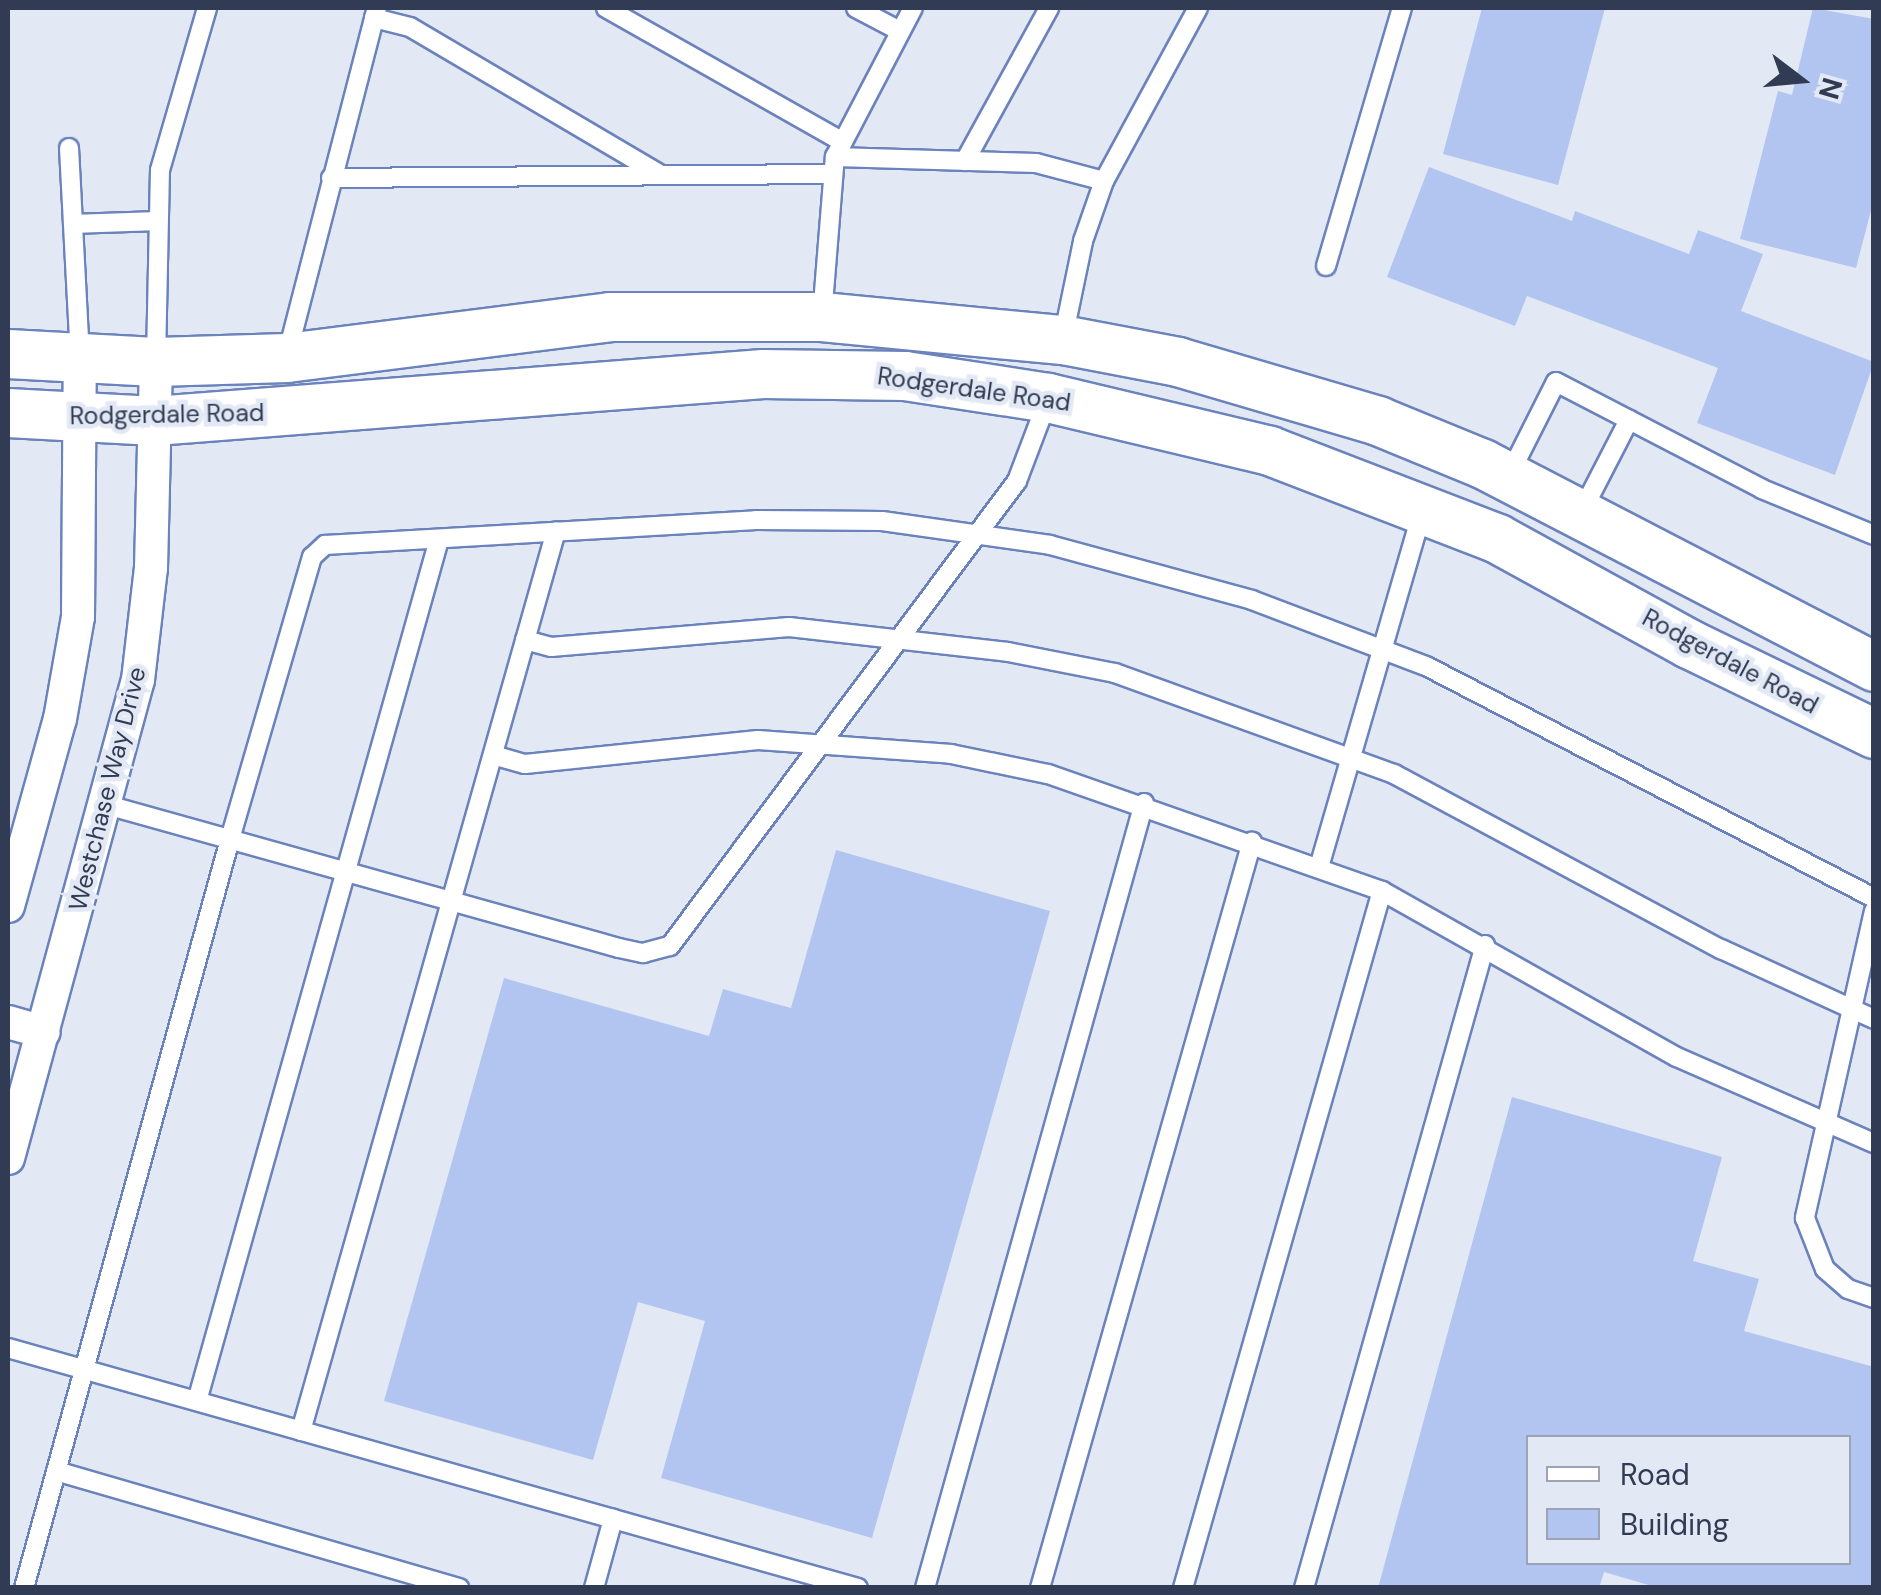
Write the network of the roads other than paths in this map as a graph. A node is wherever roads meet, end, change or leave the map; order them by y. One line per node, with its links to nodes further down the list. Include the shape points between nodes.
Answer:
1 (207, 8): 16 (lane, via 160,170)
2 (606, 8): 11 (lane)
3 (856, 8): 9 (lane)
4 (913, 8): 9 (lane)
5 (1049, 8): 12 (lane)
6 (1198, 8): 15 (lane)
7 (1402, 8): 18 (lane)
8 (375, 13): 13 (lane, via 410,27); 14 (lane)
9 (900, 32): 11 (lane)
10 (69, 148): 17 (lane)
11 (836, 157): 12 (lane); 13 (lane); 19 (lane)
12 (965, 161): 15 (lane, via 1036,163)
13 (661, 175): 14 (lane)
14 (331, 178): 22 (lane)
15 (1104, 181): 20 (lane, via 1083,241)
16 (157, 222): 17 (lane); 24 (lane)
17 (73, 224): 23 (lane)
18 (1326, 266)
19 (822, 317): 20 (street); 22 (street, via 610,317)
20 (1063, 340): 25 (street); 26 (street)
21 (8, 354): 23 (street)
22 (287, 358): 24 (street)
23 (80, 360): 24 (street); 28 (street)
24 (156, 362): 30 (street, Westchase Way Drive)
25 (1287, 392): 31 (street); 32 (street, via 1378,420)
26 (1048, 398): 30 (street, Rodgerdale Road, via 905,376 764,374); 31 (street, Rodgerdale Road); 36 (lane, via 1017,480)
27 (8, 413): 28 (street, Rodgerdale Road)
28 (82, 420): 30 (street, Rodgerdale Road); 56 (street, via 78,617 60,719)
29 (1629, 420): 32 (lane, via 1556,382); 34 (lane); 37 (lane, via 1762,489)
30 (156, 421): 48 (street, Westchase Way Drive, via 145,625)
31 (1270, 451): 33 (street, Rodgerdale Road)
32 (1508, 477): 34 (street)
33 (1423, 510): 41 (lane); 43 (street, Rodgerdale Road, via 1498,539 1689,644)
34 (1580, 513): 42 (street)
35 (556, 531): 36 (lane, via 756,520 882,521); 38 (lane); 40 (lane)
36 (979, 533): 39 (lane); 41 (lane, via 1252,600)
37 (1874, 535)
38 (438, 543): 49 (lane, via 325,545 312,558); 52 (lane)
39 (901, 638): 40 (lane, via 789,627 552,647); 44 (lane); 46 (lane, via 1116,673)
40 (525, 640): 45 (lane)
41 (1383, 648): 46 (lane); 54 (lane)
42 (1874, 666)
43 (1874, 734)
44 (825, 743): 45 (lane, via 699,742 526,764); 47 (lane, via 951,754); 55 (lane, via 670,946 643,953)
45 (492, 754): 55 (lane)
46 (1351, 758): 51 (lane); 59 (lane)
47 (1144, 803): 50 (lane); 77 (lane)
48 (106, 806): 49 (lane); 62 (street, Westchase Way Drive)
49 (230, 839): 52 (lane); 68 (lane)
50 (1252, 842): 51 (lane); 78 (lane)
51 (1319, 867): 53 (lane)
52 (346, 872): 55 (lane); 69 (lane)
53 (1382, 891): 58 (lane); 79 (lane)
54 (1874, 898)
55 (451, 900): 70 (lane)
56 (8, 906)
57 (1874, 911): 59 (lane)
58 (1486, 945): 63 (lane, via 1677,1056); 80 (lane)
59 (1850, 1009): 60 (lane); 63 (lane)
60 (1874, 1019)
61 (8, 1022): 62 (street)
62 (44, 1032): 65 (street, Westchase Way Drive)
63 (1824, 1124): 64 (lane); 66 (lane, via 1805,1218 1812,1248 1848,1290)
64 (1874, 1143)
65 (8, 1158)
66 (1874, 1298)
67 (8, 1348): 68 (lane)
68 (84, 1369): 69 (lane); 71 (lane)
69 (196, 1401): 70 (lane)
70 (302, 1431): 72 (lane)
71 (56, 1471): 73 (lane); 74 (lane)
72 (613, 1519): 75 (lane); 76 (lane)
73 (24, 1588)
74 (459, 1588)
75 (594, 1588)
76 (858, 1588)
77 (925, 1588)
78 (1040, 1588)
79 (1183, 1588)
80 (1304, 1588)

